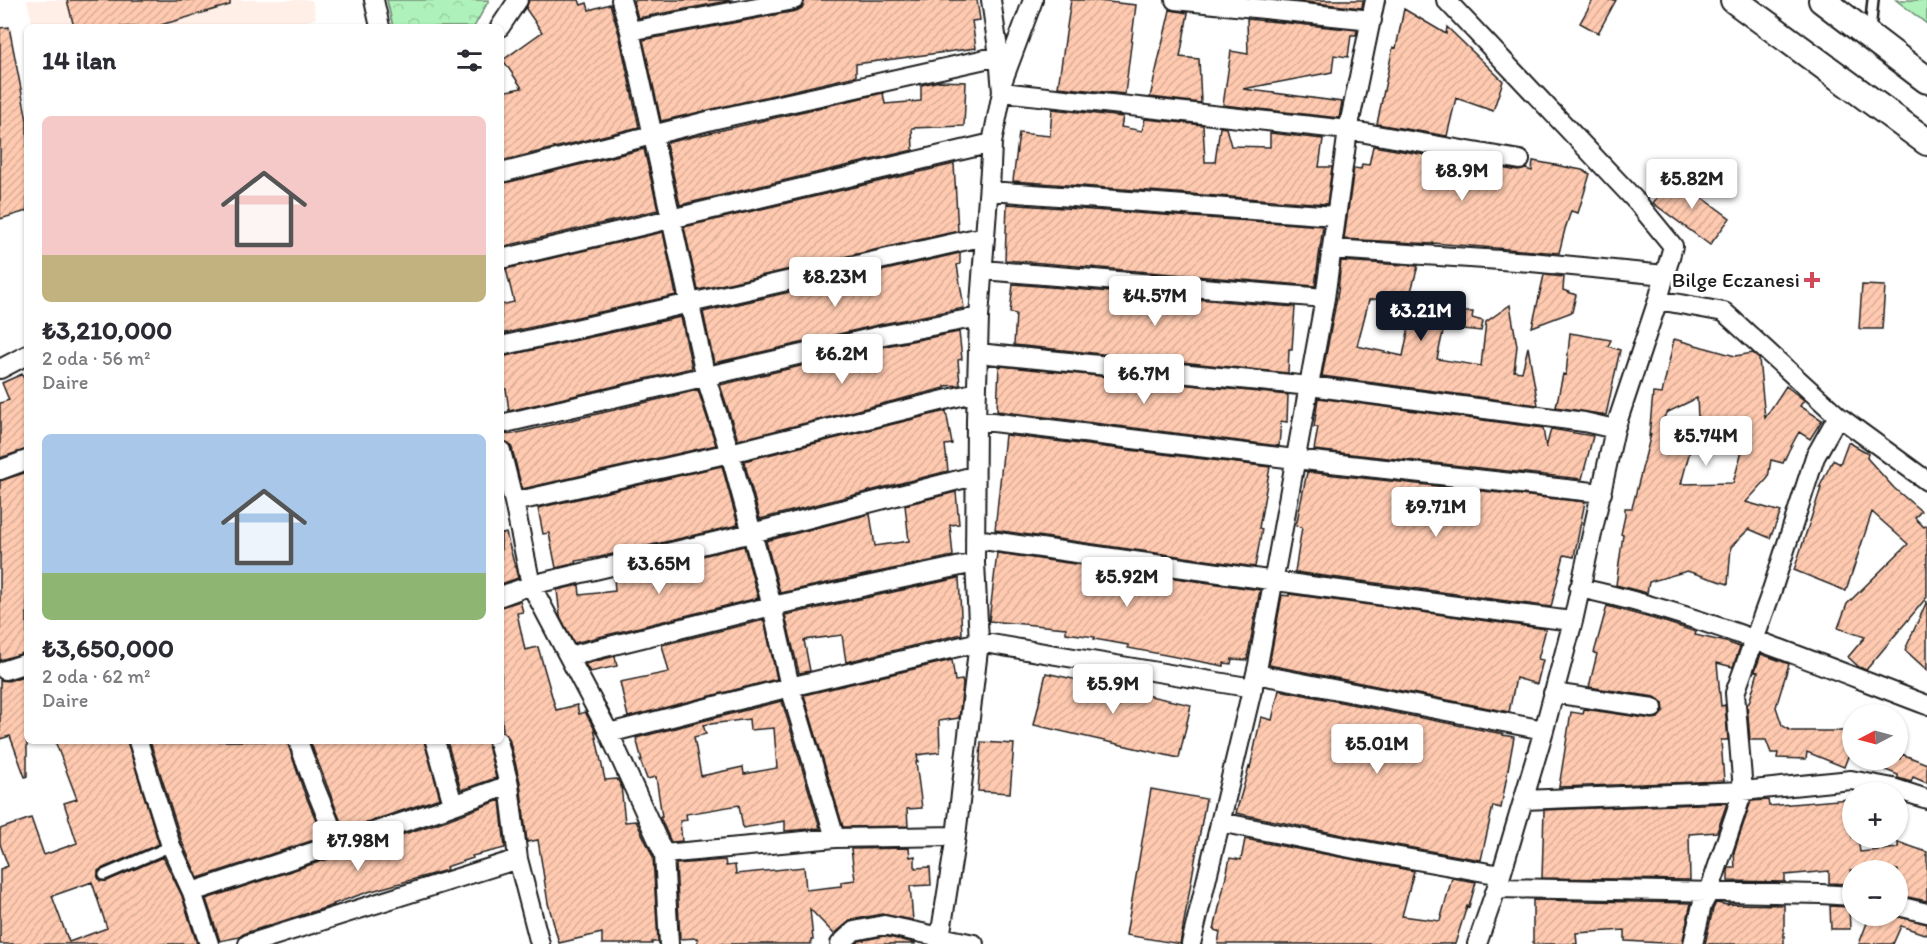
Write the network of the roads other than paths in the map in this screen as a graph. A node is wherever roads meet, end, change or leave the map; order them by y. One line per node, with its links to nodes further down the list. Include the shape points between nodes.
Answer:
1 (374, 0): 14 (street)
2 (518, 0): 15 (street)
3 (621, 0): 16 (street)
4 (794, 0): 16 (street)
5 (991, 0): 18 (street)
6 (1033, 0): 20 (street)
7 (1175, 0): 13 (street)
8 (1375, 0): 13 (street)
9 (1446, 0): 33 (street, via 1637,201 1673,246)
10 (1734, 0): 23 (main road)
11 (1822, 0): 17 (main road)
12 (1873, 0): 17 (lane)
13 (1372, 20): 21 (street)
14 (379, 24)
15 (502, 24)
16 (630, 31): 22 (street)
17 (1870, 37): 19 (main road)
18 (999, 56): 20 (street); 22 (street)
19 (1927, 80)
20 (1002, 88): 21 (street); 24 (street)
21 (1348, 130): 25 (street); 27 (street)
22 (653, 135): 26 (street); 28 (street)
23 (1927, 142)
24 (992, 143): 27 (street, via 990,191); 28 (street); 29 (street)
25 (1520, 160)
26 (504, 172)
27 (1336, 216): 30 (street)
28 (672, 219): 31 (street); 36 (street)
29 (985, 236): 32 (street); 36 (street)
30 (1332, 249): 33 (street); 34 (street)
31 (504, 258)
32 (983, 270): 34 (street); 37 (street)
33 (1665, 275): 35 (street)
34 (1325, 298): 43 (street)
35 (1658, 300): 45 (street, via 1724,312); 48 (street)
36 (690, 303): 38 (street); 42 (street)
37 (979, 317): 39 (street); 42 (street, via 884,335)
38 (504, 345)
39 (978, 353): 43 (street); 44 (street)
40 (24, 357): 41 (street)
41 (0, 369)
42 (706, 378): 47 (street); 49 (street)
43 (1310, 386): 48 (street); 50 (street)
44 (977, 392): 46 (street); 49 (street)
45 (1838, 416): 55 (street); 67 (street, via 1815,457)
46 (976, 420): 50 (street); 54 (street)
47 (504, 423)
48 (1615, 429): 56 (street)
49 (730, 453): 57 (street); 58 (street)
50 (1295, 459): 56 (street); 61 (street)
51 (24, 461): 53 (street)
52 (504, 463): 57 (street)
53 (0, 470)
54 (974, 476): 58 (street); 59 (street)
55 (1927, 481)
56 (1602, 493): 63 (street)
57 (514, 502): 62 (street)
58 (752, 533): 62 (street); 65 (street)
59 (975, 539): 60 (street); 61 (street)
60 (975, 563): 65 (street); 68 (street)
61 (1273, 579): 66 (street); 72 (street)
62 (531, 585): 64 (street); 69 (street)
63 (1579, 588): 66 (street); 67 (street, via 1687,616)
64 (504, 595)
65 (772, 606): 69 (street); 73 (street)
66 (1573, 621): 74 (street)
67 (1753, 639): 75 (street); 84 (street, via 1735,693)
68 (979, 642): 72 (street); 73 (street); 89 (street)
69 (569, 656): 78 (street)
70 (24, 664): 71 (street)
71 (5, 670)
72 (1255, 681): 77 (street); 88 (street)
73 (789, 687): 78 (street); 90 (street)
74 (1552, 693): 76 (street); 77 (street)
75 (1927, 705)
76 (1653, 708)
77 (1544, 730): 86 (street)
78 (609, 734): 93 (street)
79 (139, 744): 92 (street)
80 (299, 744): 91 (street)
81 (436, 744): 87 (street)
82 (499, 744): 83 (street)
83 (509, 785): 87 (street); 94 (street)
84 (1743, 791): 85 (street, via 1851,780); 86 (street); 98 (street)
85 (1927, 799)
86 (1524, 800): 96 (street)
87 (453, 804): 91 (street)
88 (1220, 822): 96 (street); 109 (street)
89 (956, 836): 90 (street); 102 (street)
90 (835, 838): 93 (street)
91 (338, 844): 97 (street)
92 (171, 846): 95 (lane); 97 (street)
93 (664, 854): 106 (street)
94 (518, 859): 104 (street); 105 (street)
95 (104, 875)
96 (1499, 882): 98 (street); 110 (street)
97 (192, 892): 103 (street)
98 (1709, 892): 99 (street); 111 (street)
99 (1842, 895)
100 (1908, 908): 101 (street)
101 (1927, 913)
102 (940, 941): 107 (street, via 884,925 854,932); 108 (street)
103 (209, 944)
104 (248, 944)
105 (540, 944)
106 (669, 944)
107 (840, 944)
108 (974, 944)
109 (1191, 944)
110 (1477, 944)
111 (1693, 944)

